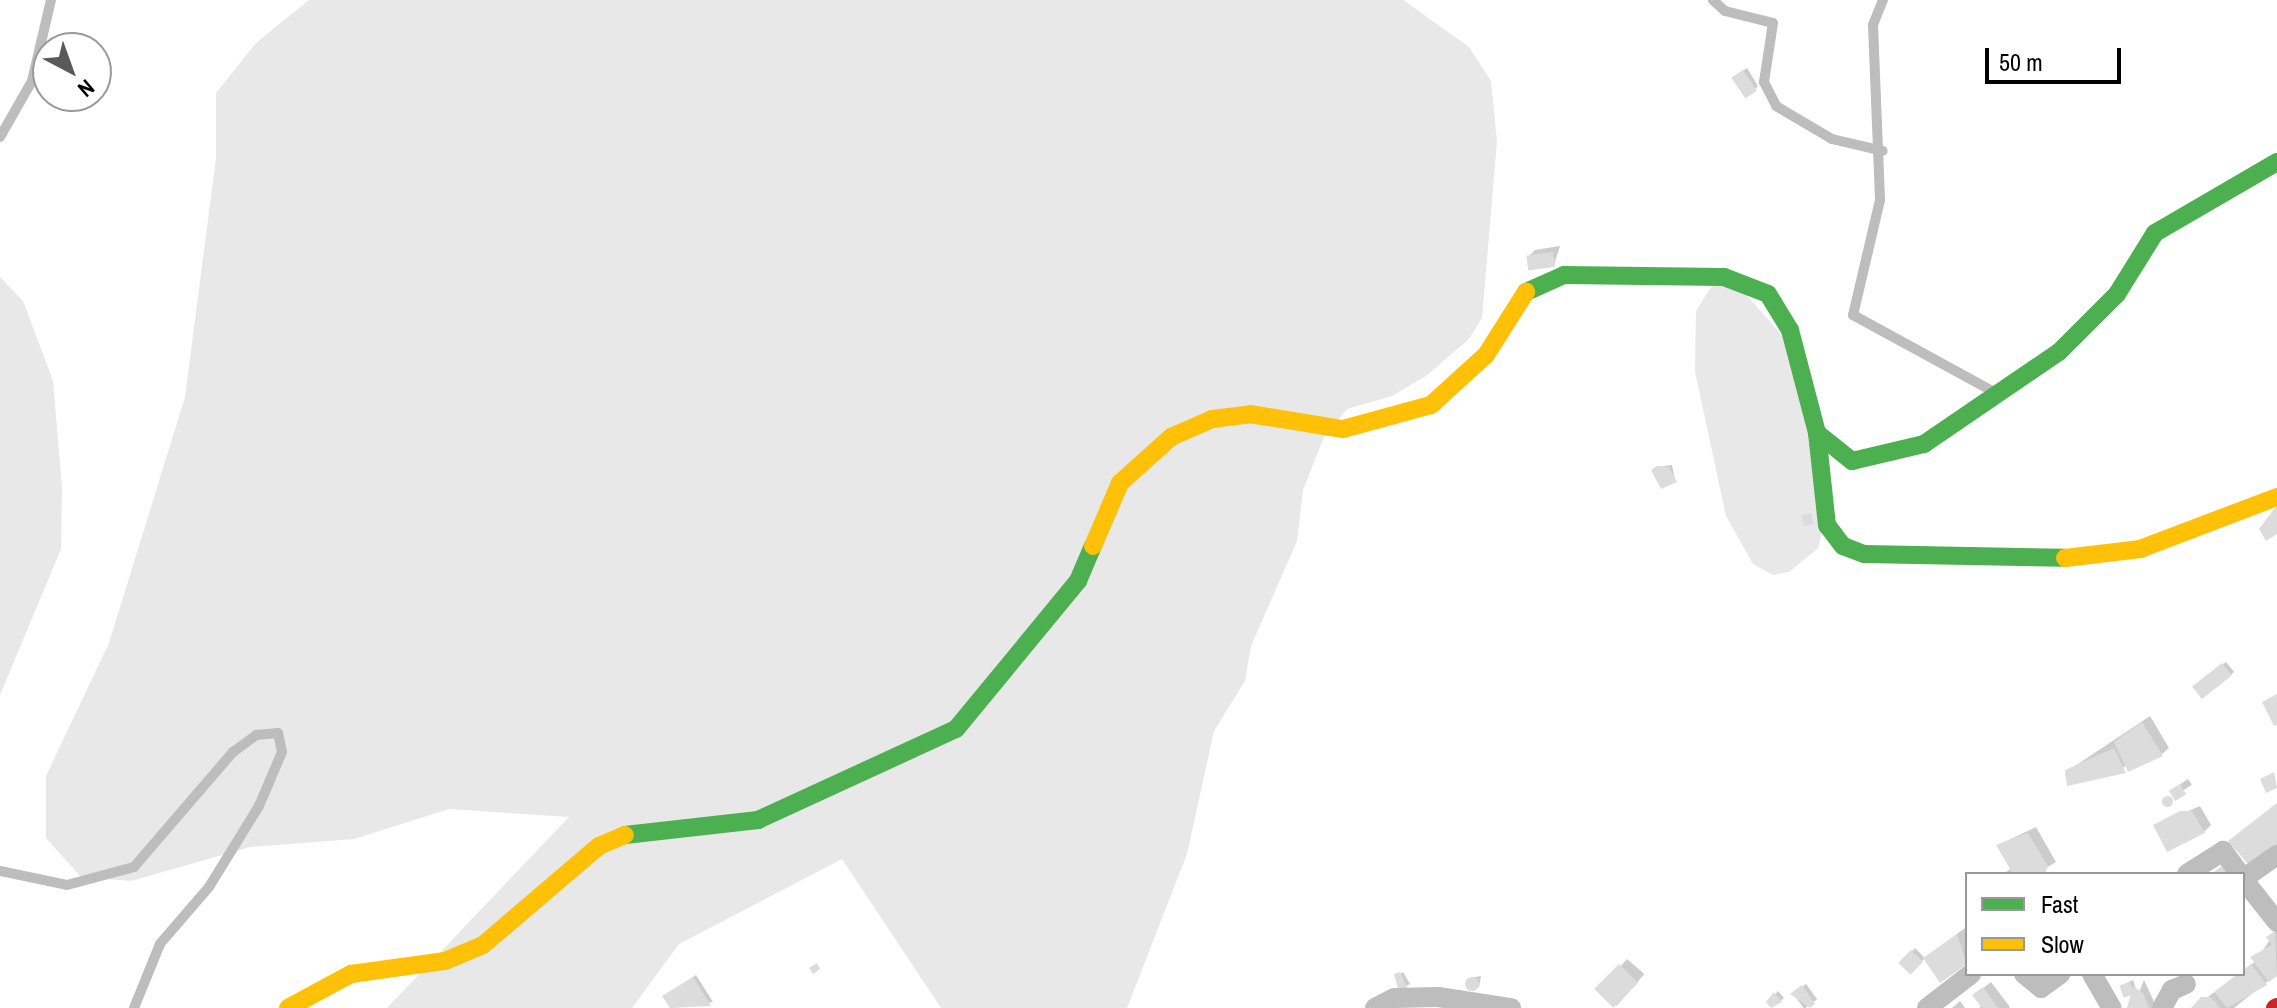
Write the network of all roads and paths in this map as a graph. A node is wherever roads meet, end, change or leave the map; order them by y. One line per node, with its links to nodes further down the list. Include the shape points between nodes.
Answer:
1 (51, 0): 4 (lane, via 32,81)
2 (1713, 0): 5 (lane, via 1725,11 1773,23 1764,82 1776,106 1832,139)
3 (1883, 0): 5 (lane, via 1873,25)
4 (0, 137)
5 (1883, 151): 7 (lane, via 1853,315)
6 (2277, 162): 7 (street, via 2155,233 2117,294 2059,352)
7 (1994, 392): 8 (street, via 1924,444 1872,460 1852,461)
8 (1817, 433): 9 (street, via 1827,525 1843,546 1864,554 2077,558 2140,549); 24 (street, via 1790,330 1768,294 1724,277 1564,275 1534,284 1512,305 1477,366 1431,405 1343,429 1250,414 1212,419 1171,437 1120,483 1078,581 956,729 758,820 630,833 599,846 483,945 445,961 351,974)
9 (2277, 497)
10 (2277, 855): 14 (street)
11 (0, 871): 23 (lane, via 67,885 134,867 233,752 256,735 278,733 282,752 259,806 209,887 160,944)
12 (2190, 872): 13 (street, via 2223,851)
13 (2238, 872)
14 (2245, 875)
15 (2245, 881): 16 (street)
16 (2277, 922)
17 (1968, 976): 27 (street)
18 (2026, 976): 19 (street, via 2041,988)
19 (2057, 976)
20 (2093, 976): 28 (street)
21 (2186, 984): 29 (street, via 2172,990)
22 (1394, 1003): 25 (street); 26 (street)
23 (134, 1008)
24 (288, 1008)
25 (1375, 1008)
26 (1511, 1008)
27 (1927, 1008)
28 (2112, 1008)
29 (2162, 1008)

